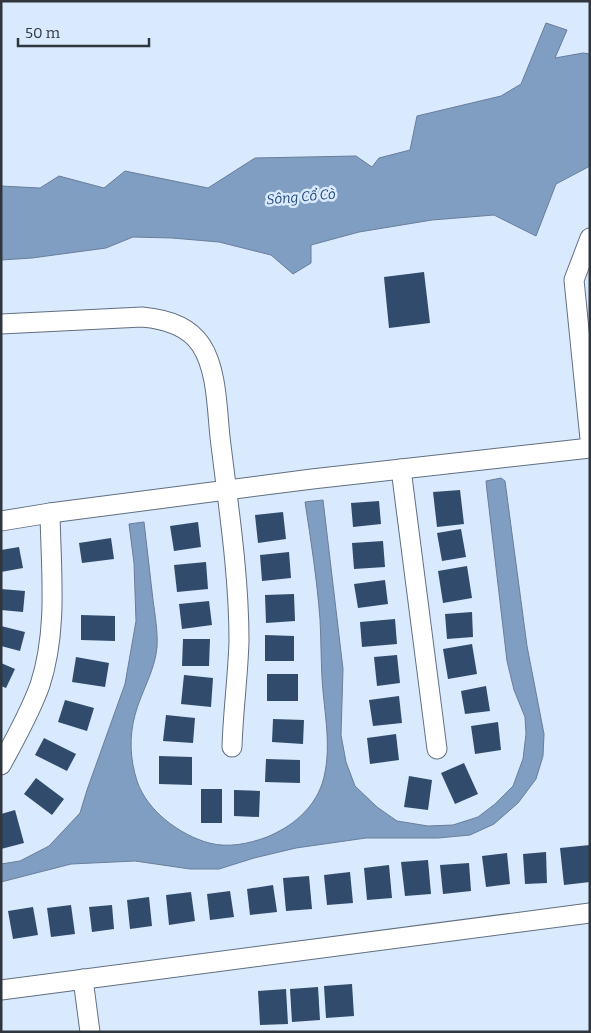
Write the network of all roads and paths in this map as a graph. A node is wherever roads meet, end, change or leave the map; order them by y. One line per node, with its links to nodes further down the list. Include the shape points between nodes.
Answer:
1 (590, 238): 3 (street, via 574,280)
2 (1, 324): 6 (street, via 142,317 162,319 184,328 209,359)
3 (590, 440)
4 (590, 448): 5 (street)
5 (401, 469): 6 (street); 10 (street)
6 (227, 492): 7 (street); 9 (street, via 239,642)
7 (50, 514): 8 (street); 11 (street, via 52,602 46,659 28,714)
8 (1, 521)
9 (232, 747)
10 (437, 749)
11 (1, 765)
12 (590, 913): 13 (street)
13 (83, 979): 14 (street); 15 (street)
14 (1, 990)
15 (90, 1032)

